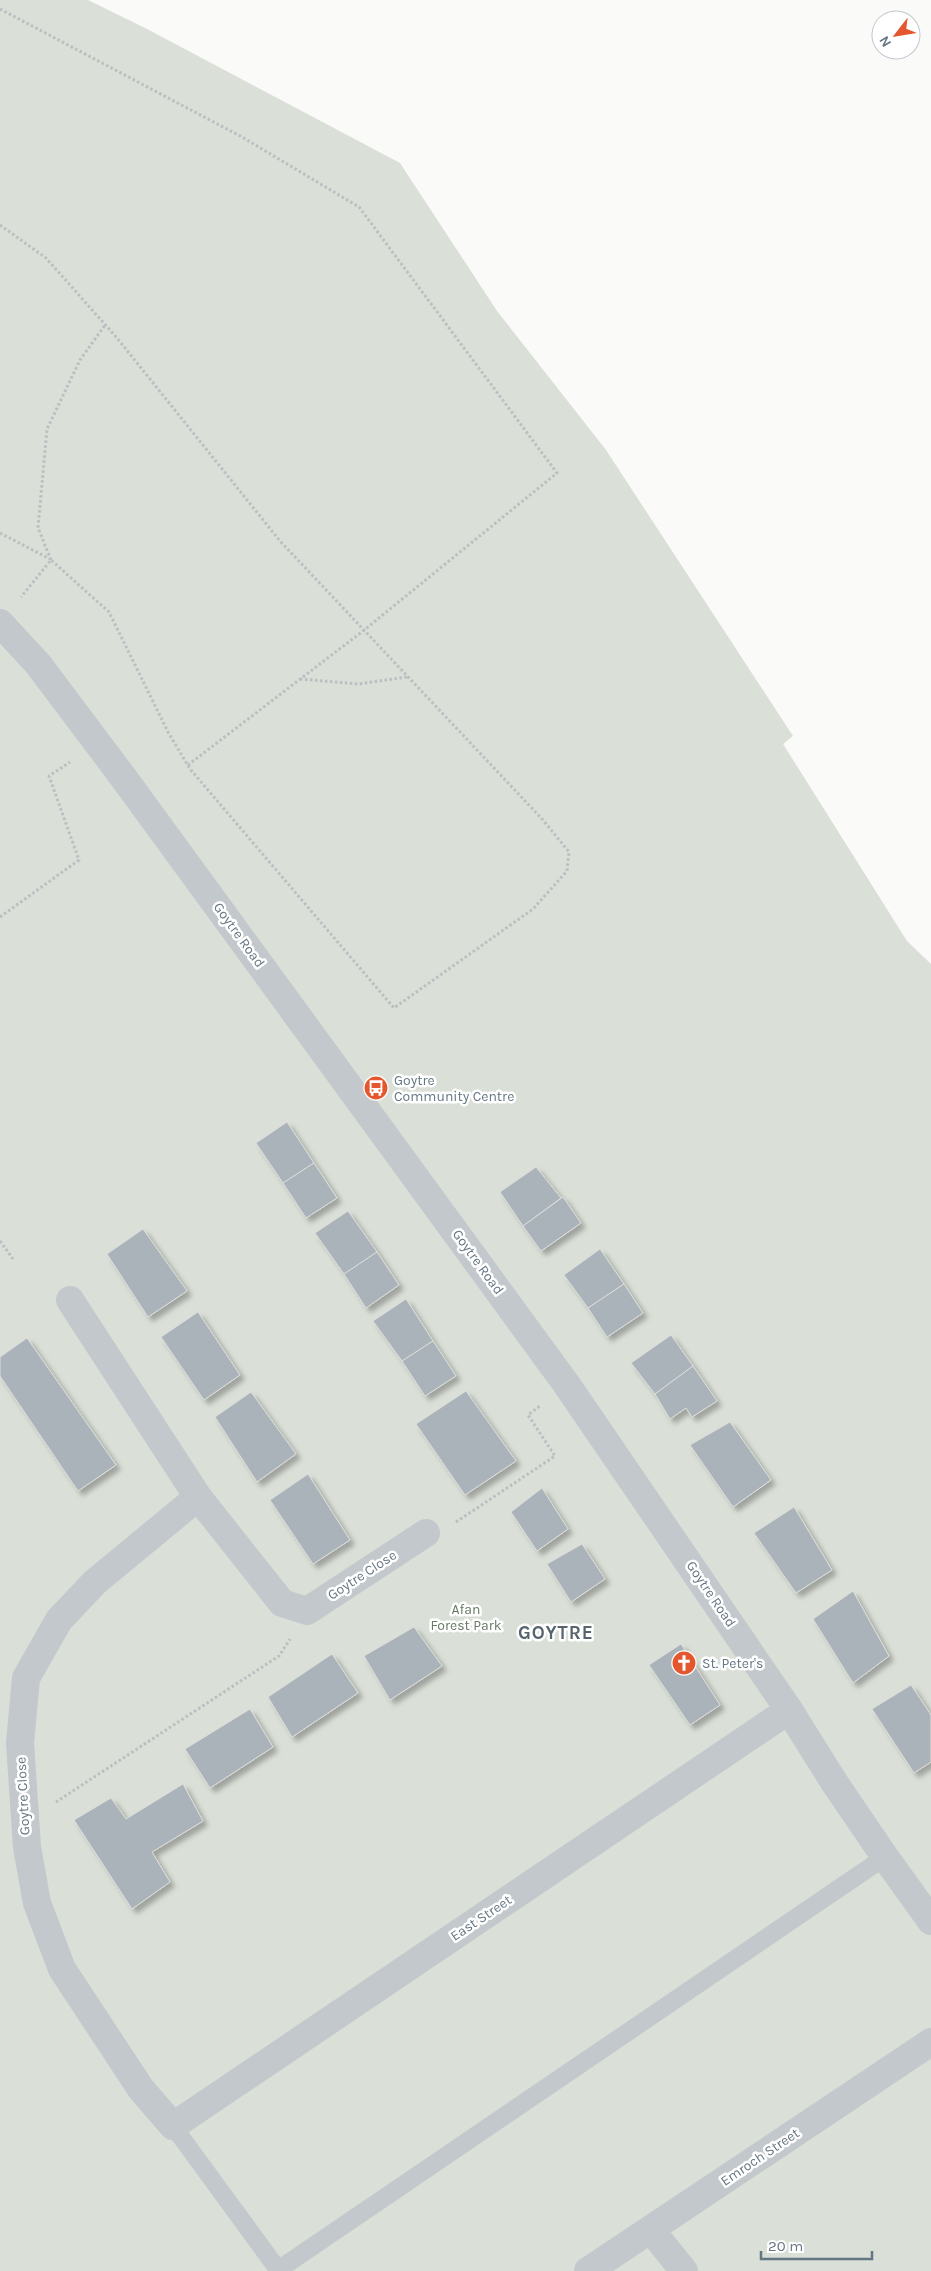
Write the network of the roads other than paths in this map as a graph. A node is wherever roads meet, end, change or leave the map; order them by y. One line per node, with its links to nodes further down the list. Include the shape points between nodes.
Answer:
1 (0, 623): 5 (street, Goytre Road, via 38,664 98,743 567,1385)
2 (70, 1300): 3 (street)
3 (198, 1497): 4 (street, Goytre Close, via 282,1603 307,1611); 9 (street, Goytre Close, via 89,1588 59,1620 26,1678 20,1743 24,1823 37,1904 62,1969 141,2089)
4 (426, 1533)
5 (790, 1710): 6 (street, Goytre Road); 9 (street, East Street)
6 (885, 1857): 7 (street, Goytre Road); 11 (lane)
7 (931, 1921)
8 (931, 2042): 10 (street, Emroch Street)
9 (173, 2126): 11 (lane)
10 (651, 2230): 12 (street, Emroch Street); 13 (street)
11 (279, 2270)
12 (588, 2271)
13 (684, 2271)

